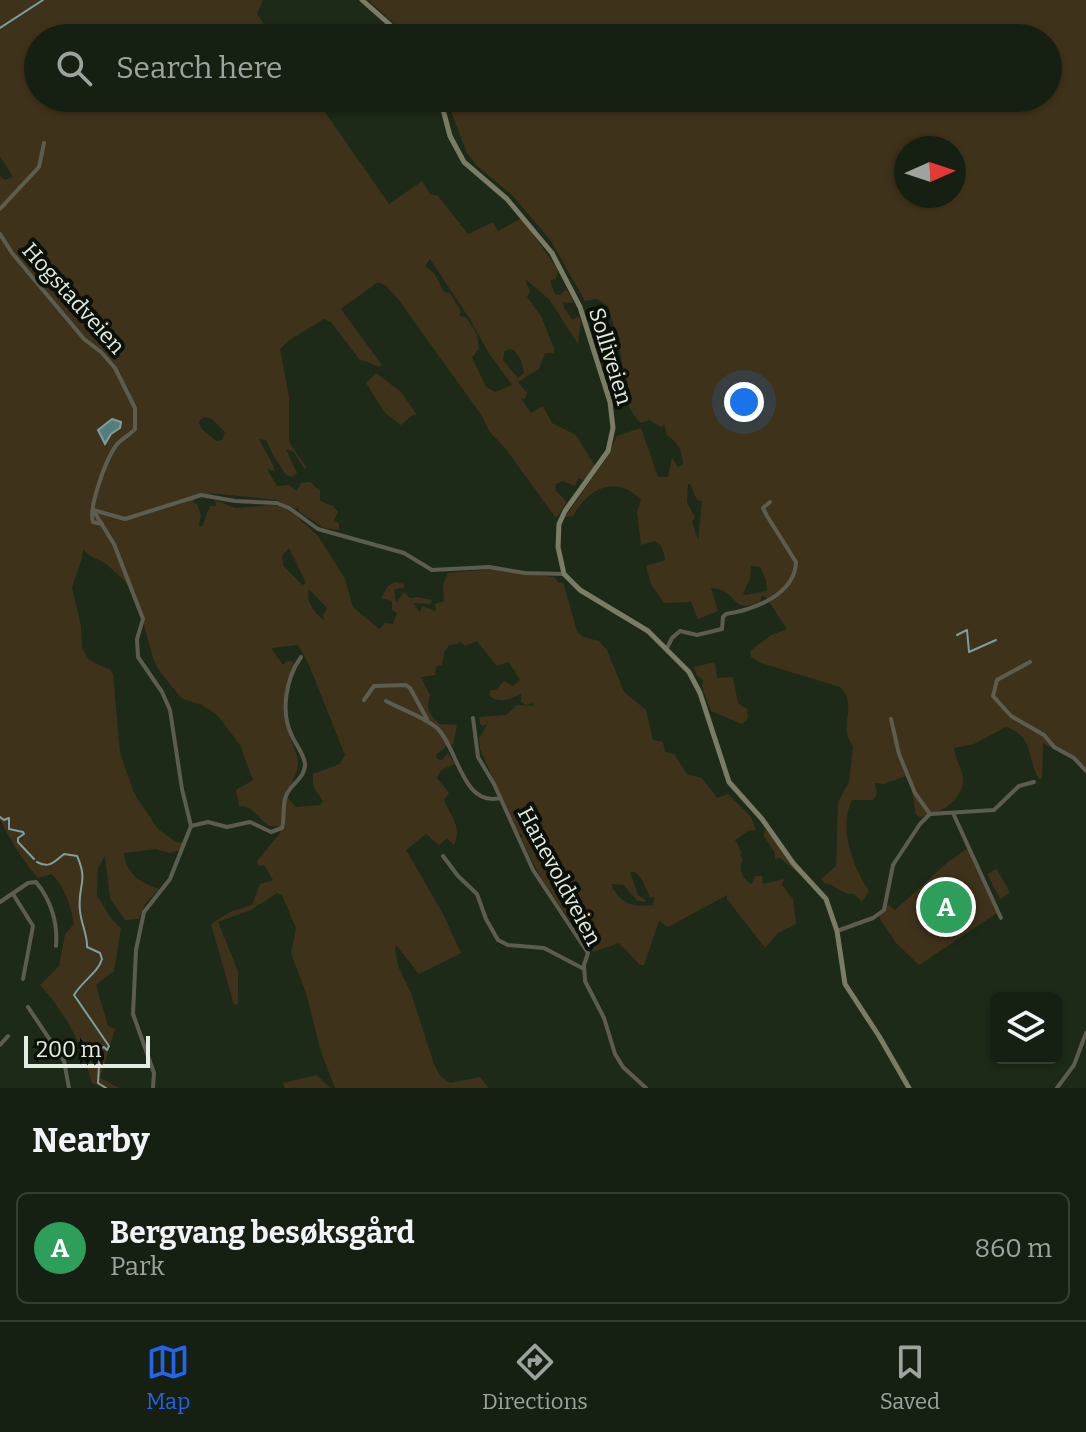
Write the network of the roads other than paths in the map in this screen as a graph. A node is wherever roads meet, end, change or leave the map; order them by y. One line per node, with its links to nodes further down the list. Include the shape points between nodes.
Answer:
1 (362, 0): 2 (street)
2 (389, 24)
3 (444, 112): 9 (street, Solliveien, via 464,162 507,199 552,253 580,307 610,402 613,428 608,451 559,524)
4 (44, 143): 5 (street, via 39,167)
5 (0, 209)
6 (0, 234): 8 (street, Hogstadveien, via 84,339 111,362 135,408 135,429 114,448)
7 (770, 502): 10 (street, via 763,508 796,562 783,589 759,606 726,614 722,629 697,635 680,631)
8 (93, 510): 9 (street, via 131,518 201,495 277,503 318,529 404,553 432,570 489,567); 23 (street, via 114,544 143,619 138,657 167,700)
9 (564, 574): 10 (street)
10 (667, 648): 28 (street, via 697,685 729,782 819,889)
11 (301, 657): 23 (street, via 289,684 285,713 305,768 286,797 282,828 271,832 250,822)
12 (1030, 662): 18 (street, via 997,680 993,696 1011,716 1044,735)
13 (364, 700): 17 (street, Hanevoldveien, via 374,686 406,685)
14 (386, 701): 17 (street, Hanevoldveien)
15 (473, 718): 20 (street, Hanevoldveien, via 478,757)
16 (891, 719): 22 (street, via 915,793)
17 (428, 721): 20 (street, Hanevoldveien, via 445,738 476,792 487,799)
18 (1086, 771)
19 (1034, 782): 21 (street, via 1019,786 994,810)
20 (500, 798): 30 (street, Hanevoldveien, via 533,870 587,950)
21 (953, 813): 22 (street); 27 (street)
22 (930, 814): 28 (street, via 893,865 884,910)
23 (191, 826): 37 (street, via 170,879 144,912 136,950 133,1014 154,1073)
24 (443, 856): 30 (street, Hanevoldveien, via 477,894 498,940 544,948)
25 (13, 894): 26 (street); 29 (street, via 28,883 39,884 57,927); 31 (street, via 33,926)
26 (0, 902)
27 (1001, 918)
28 (837, 931): 39 (street, via 845,984)
29 (56, 946)
30 (584, 969): 38 (street, Hanevoldveien, via 615,1054)
31 (23, 979)
32 (28, 1007): 36 (street, via 64,1061)
33 (1086, 1033): 40 (street, via 1074,1065)
34 (8, 1036): 35 (street)
35 (0, 1045)
36 (69, 1088)
37 (153, 1088)
38 (646, 1088)
39 (909, 1088)
40 (1057, 1088)

